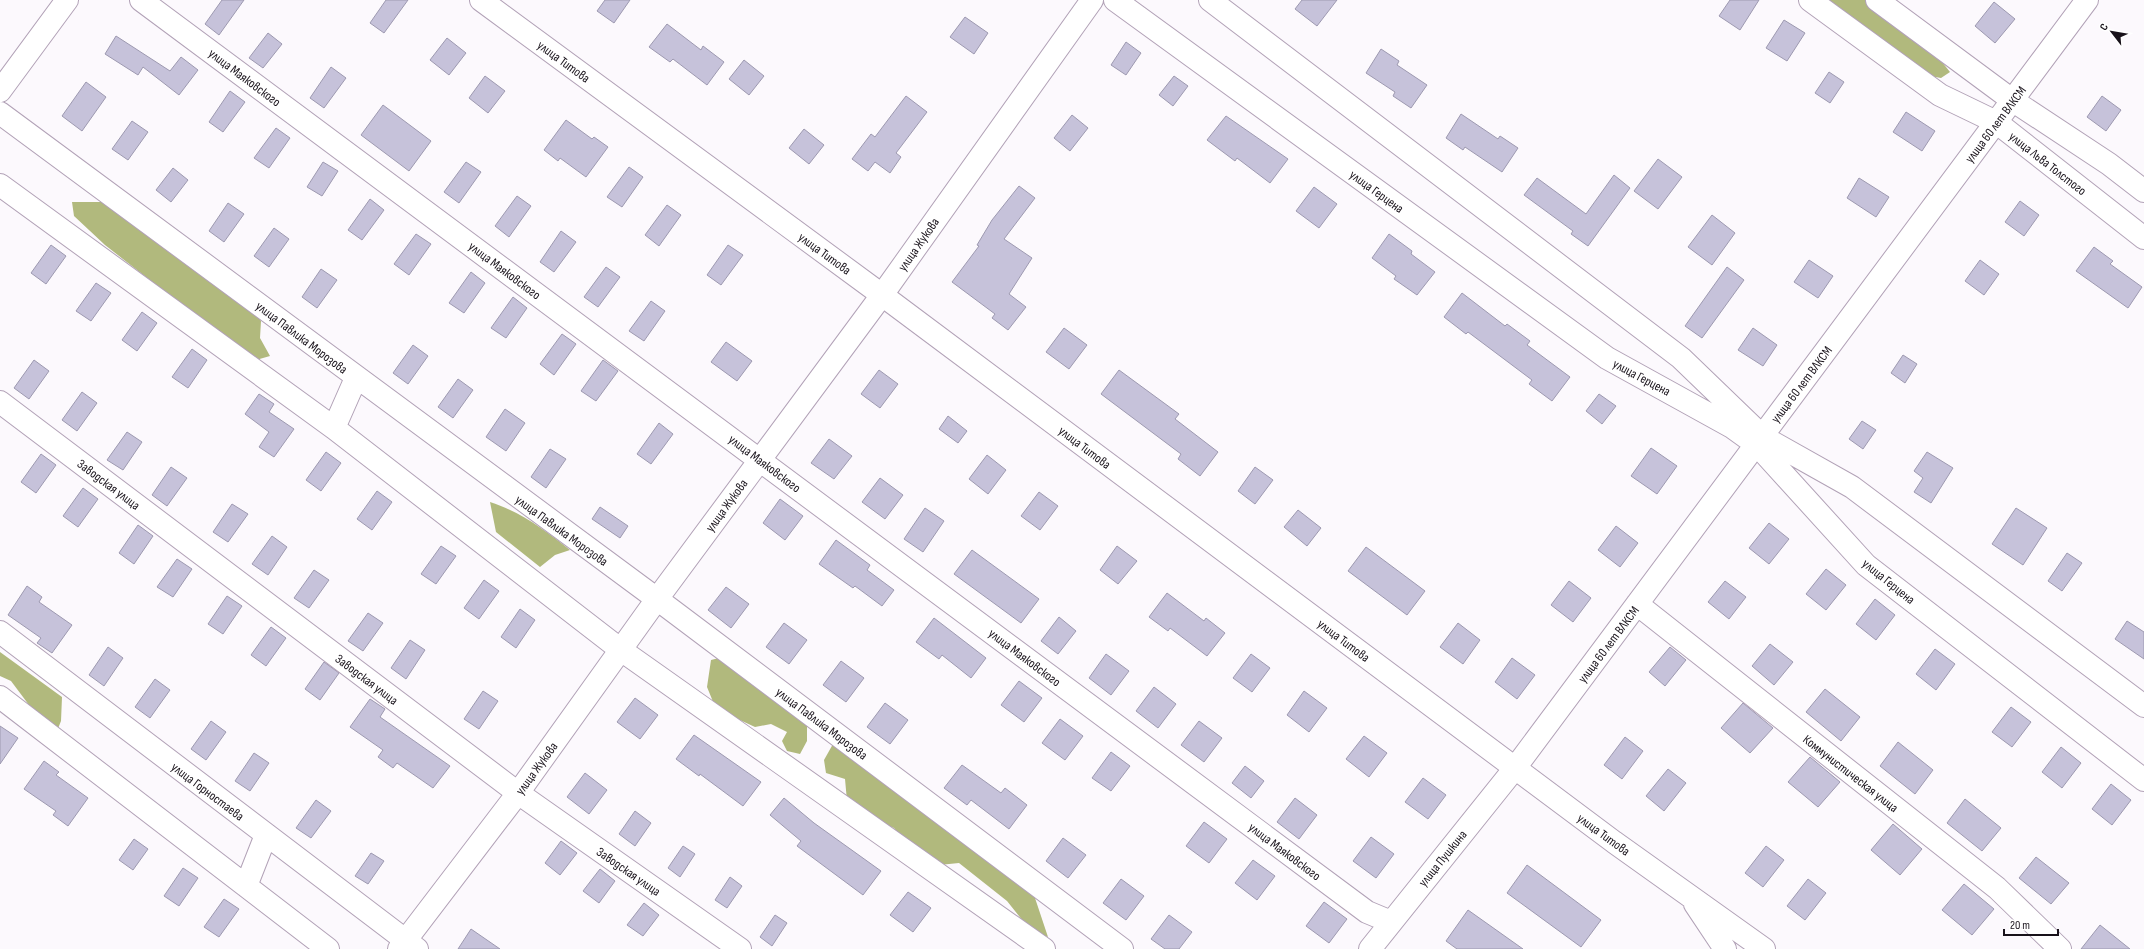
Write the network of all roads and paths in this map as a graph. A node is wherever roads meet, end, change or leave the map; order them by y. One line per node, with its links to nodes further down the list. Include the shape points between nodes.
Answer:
1 (67, 0): 10 (street)
2 (141, 0): 22 (street, улица Маяковского)
3 (481, 0): 17 (street, улица Титова)
4 (1092, 0): 17 (street, улица Жукова)
5 (1115, 0): 21 (street, улица Герцена, via 1607,358)
6 (1210, 0): 21 (street, улица Герцена, via 1681,358)
7 (1810, 0): 13 (street, улица Льва Толстого, via 1940,95)
8 (1877, 0): 11 (street)
9 (2088, 0): 11 (street, улица 60 лет ВЛКСМ)
10 (0, 91)
11 (2012, 100): 13 (street, улица 60 лет ВЛКСМ); 15 (street, via 2109,164)
12 (0, 113): 18 (street, улица Павлика Морозова)
13 (1996, 122): 16 (street, улица Льва Толстого); 21 (street, улица 60 лет ВЛКСМ)
14 (0, 185): 20 (street)
15 (2144, 192)
16 (2144, 238)
17 (882, 295): 22 (street, улица Жукова); 29 (street, улица Титова)
18 (356, 378): 20 (street); 23 (street, улица Павлика Морозова)
19 (0, 402): 31 (street, Заводская улица)
20 (334, 428): 26 (street)
21 (1760, 440): 24 (street, улица 60 лет ВЛКСМ); 28 (street, улица Герцена, via 1852,487); 30 (street, улица Герцена, via 1866,565)
22 (760, 459): 23 (street, улица Жукова); 35 (street, улица Маяковского, via 1367,912)
23 (657, 599): 26 (street, улица Жукова); 40 (street, улица Павлика Морозова)
24 (1637, 604): 29 (street, улица 60 лет ВЛКСМ); 44 (street, Коммунистическая улица, via 1997,888)
25 (0, 632): 32 (street, улица Горностаева)
26 (621, 650): 31 (street, улица Жукова); 39 (street)
27 (0, 698): 33 (street)
28 (2144, 706)
29 (1515, 768): 34 (street, улица Титова, via 1614,842); 35 (street, улица Пушкина)
30 (2144, 780)
31 (518, 793): 36 (street, улица Жукова); 38 (street, Заводская улица)
32 (266, 835): 33 (street); 36 (street, улица Горностаева)
33 (246, 886): 37 (street)
34 (1688, 893): 42 (street); 43 (street, улица Титова)
35 (1391, 922): 41 (street, улица Пушкина)
36 (408, 946)
37 (328, 949)
38 (740, 949)
39 (1044, 949)
40 (1122, 949)
41 (1370, 949)
42 (1725, 949)
43 (1764, 949)
44 (2060, 949)

